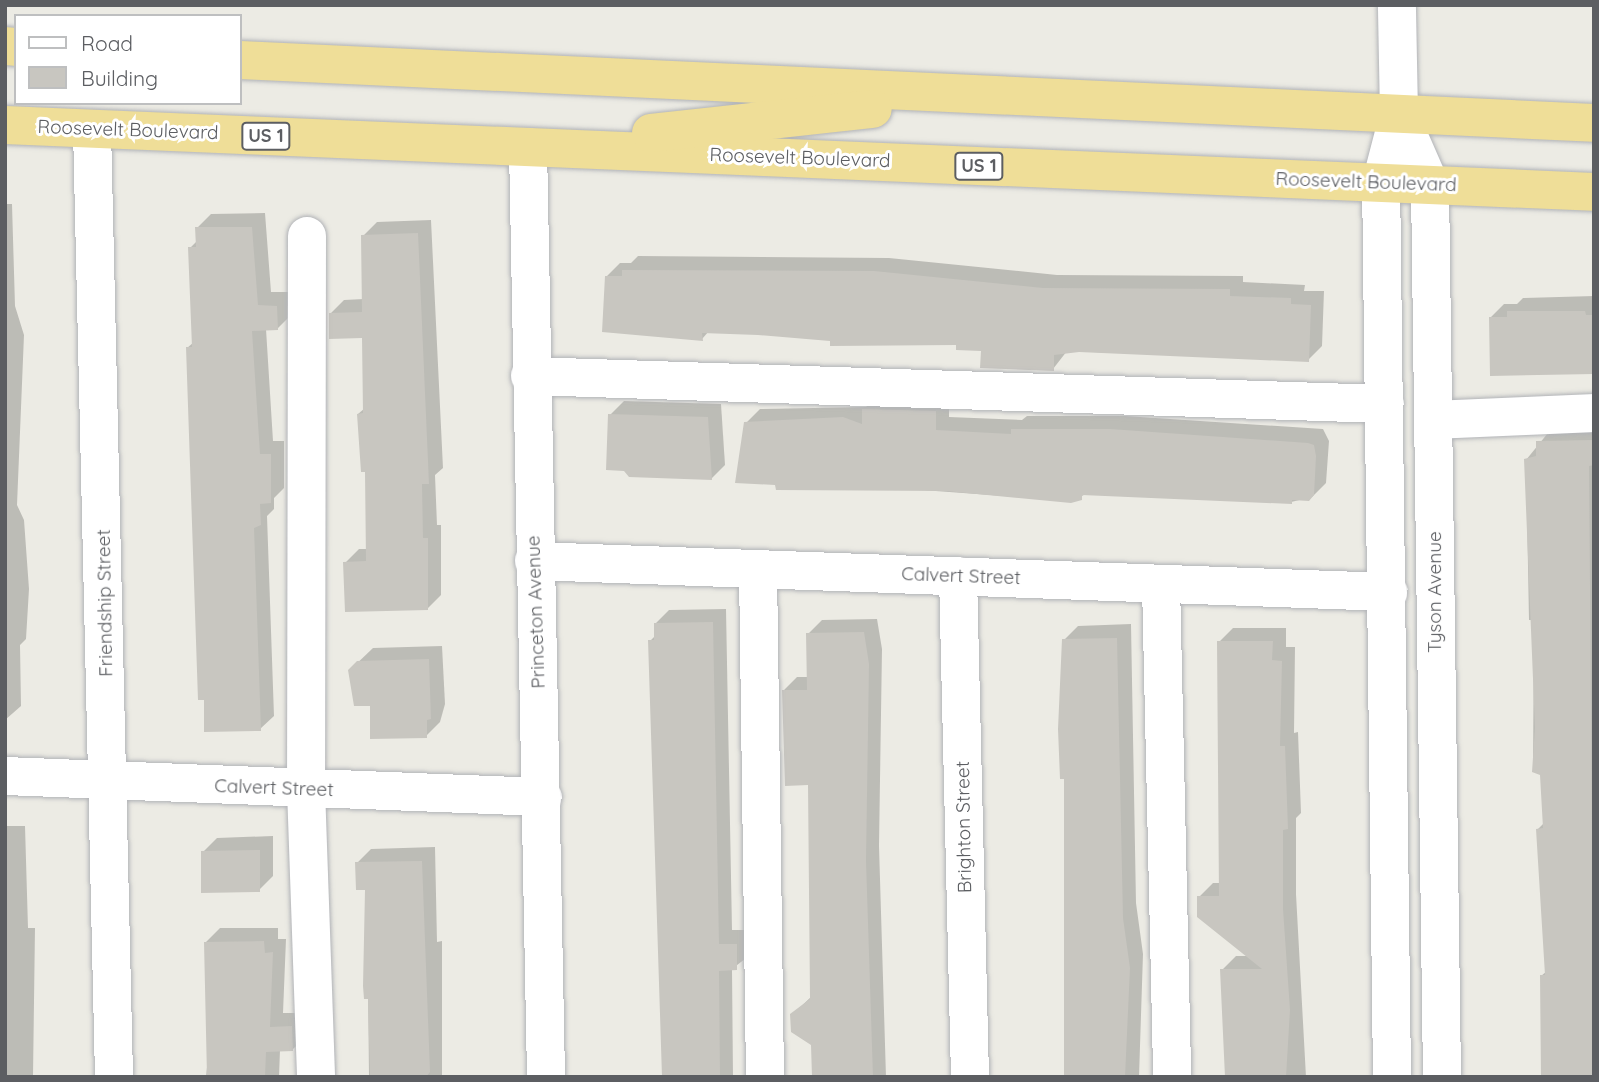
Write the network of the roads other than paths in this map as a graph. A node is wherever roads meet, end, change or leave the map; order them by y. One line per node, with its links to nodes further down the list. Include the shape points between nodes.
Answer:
1 (1397, 5): 4 (street, Tyson Avenue)
2 (242, 60): 3 (highway)
3 (992, 96): 4 (highway); 8 (highway)
4 (1399, 114): 5 (highway); 9 (street, Tyson Avenue); 10 (street, Tyson Avenue)
5 (1594, 122)
6 (5, 125): 7 (highway, Roosevelt Boulevard / US 1)
7 (92, 129): 8 (highway, Roosevelt Boulevard / US 1); 25 (street, Friendship Street)
8 (528, 147): 9 (highway, Roosevelt Boulevard / US 1); 13 (street, Princeton Avenue)
9 (1381, 183): 10 (highway, Roosevelt Boulevard / US 1); 14 (street, Tyson Avenue)
10 (1430, 185): 11 (highway, Roosevelt Boulevard / US 1); 16 (street, Tyson Avenue)
11 (1594, 192)
12 (307, 236): 26 (street)
13 (530, 376): 14 (street); 17 (street, Princeton Avenue)
14 (1385, 404): 21 (street, Tyson Avenue)
15 (1594, 414): 16 (street)
16 (1434, 420): 23 (street, Tyson Avenue)
17 (534, 561): 18 (street, Calvert Street); 27 (street, Princeton Avenue)
18 (758, 569): 19 (street, Calvert Street); 31 (street)
19 (958, 576): 20 (street, Calvert Street); 32 (street, Brighton Street)
20 (1161, 584): 21 (street, Calvert Street); 33 (street)
21 (1388, 592): 22 (street, Tyson Avenue)
22 (1391, 704): 23 (street); 34 (street, Tyson Avenue)
23 (1436, 705): 35 (street, Tyson Avenue)
24 (5, 776): 25 (street, Calvert Street)
25 (109, 780): 26 (street, Calvert Street); 28 (street, Friendship Street)
26 (306, 789): 27 (street, Calvert Street); 29 (street)
27 (543, 797): 30 (street, Princeton Avenue)
28 (114, 1077)
29 (316, 1077)
30 (547, 1077)
31 (765, 1077)
32 (970, 1077)
33 (1172, 1077)
34 (1392, 1077)
35 (1442, 1077)

